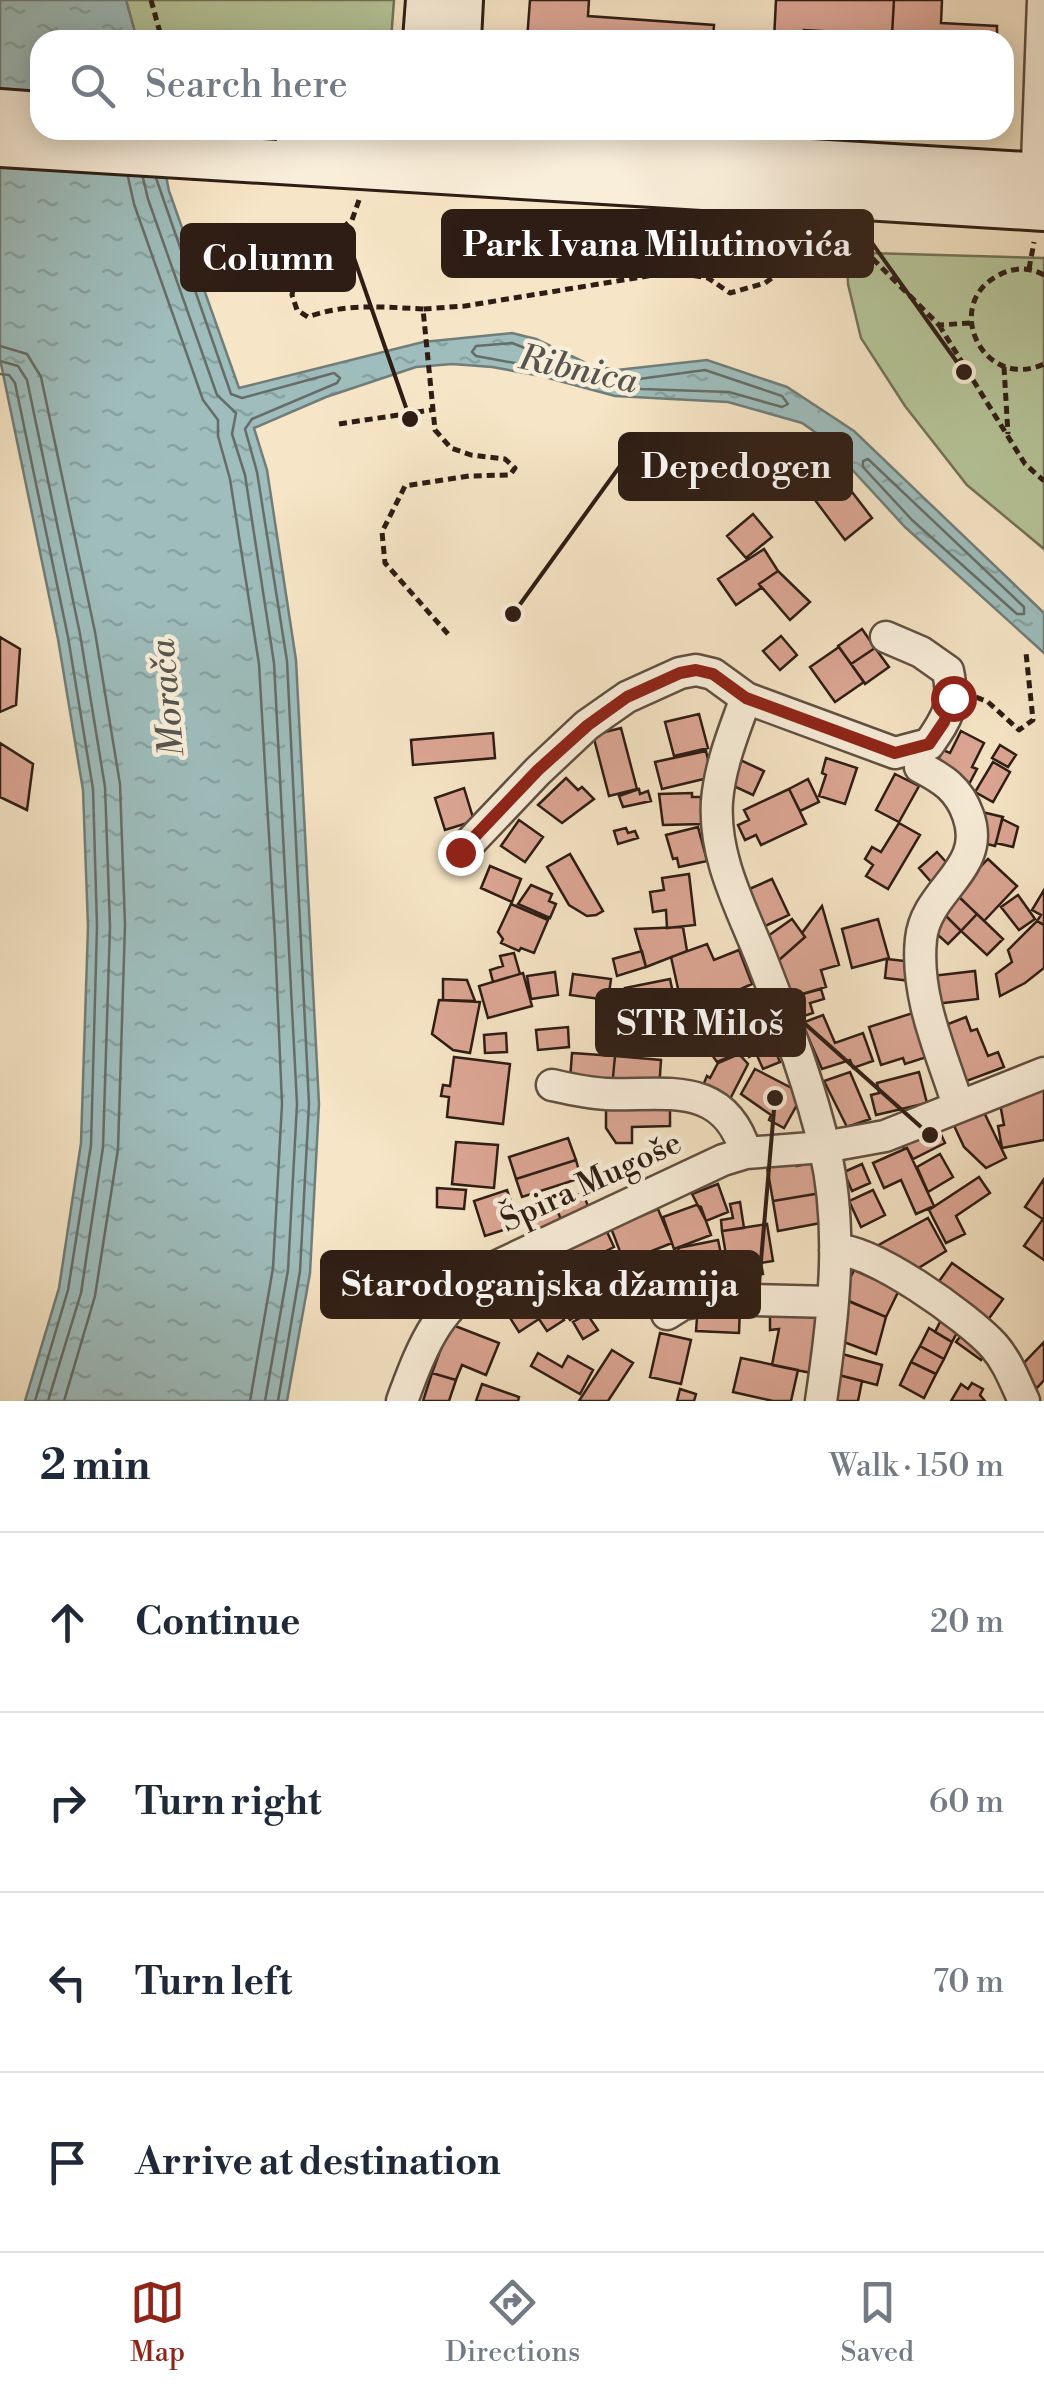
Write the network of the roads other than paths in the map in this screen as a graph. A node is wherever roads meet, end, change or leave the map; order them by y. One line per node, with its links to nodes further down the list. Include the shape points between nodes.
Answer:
1 (428, 0): 4 (main road)
2 (461, 0): 5 (main road)
3 (1043, 0): 12 (street)
4 (426, 30)
5 (459, 30)
6 (0, 112): 7 (main road)
7 (30, 114)
8 (311, 140): 11 (main road)
9 (0, 145): 11 (main road)
10 (436, 147): 11 (main road); 12 (main road)
11 (352, 167)
12 (1039, 201)
13 (886, 637): 14 (street, via 948,672 953,698 929,744 895,753)
14 (746, 698): 16 (street, via 696,670 627,697 538,770); 20 (street, via 723,766 719,844)
15 (920, 767): 19 (street, via 948,782 960,798 974,839 926,918 921,939 924,1000)
16 (460, 852)
17 (1044, 1073): 19 (street, Špira Mugoše)
18 (552, 1084): 21 (street, via 701,1098 733,1122)
19 (958, 1105): 20 (street, Špira Mugoše, via 902,1131)
20 (824, 1147): 21 (street, Špira Mugoše); 22 (street)
21 (746, 1153): 25 (street, Špira Mugoše, via 686,1174 495,1267 440,1316)
22 (834, 1250): 23 (street); 27 (street, via 880,1265 983,1335 1008,1364)
23 (832, 1302): 24 (street, via 709,1298); 26 (street)
24 (666, 1314)
25 (402, 1401)
26 (821, 1401)
27 (1024, 1401)

